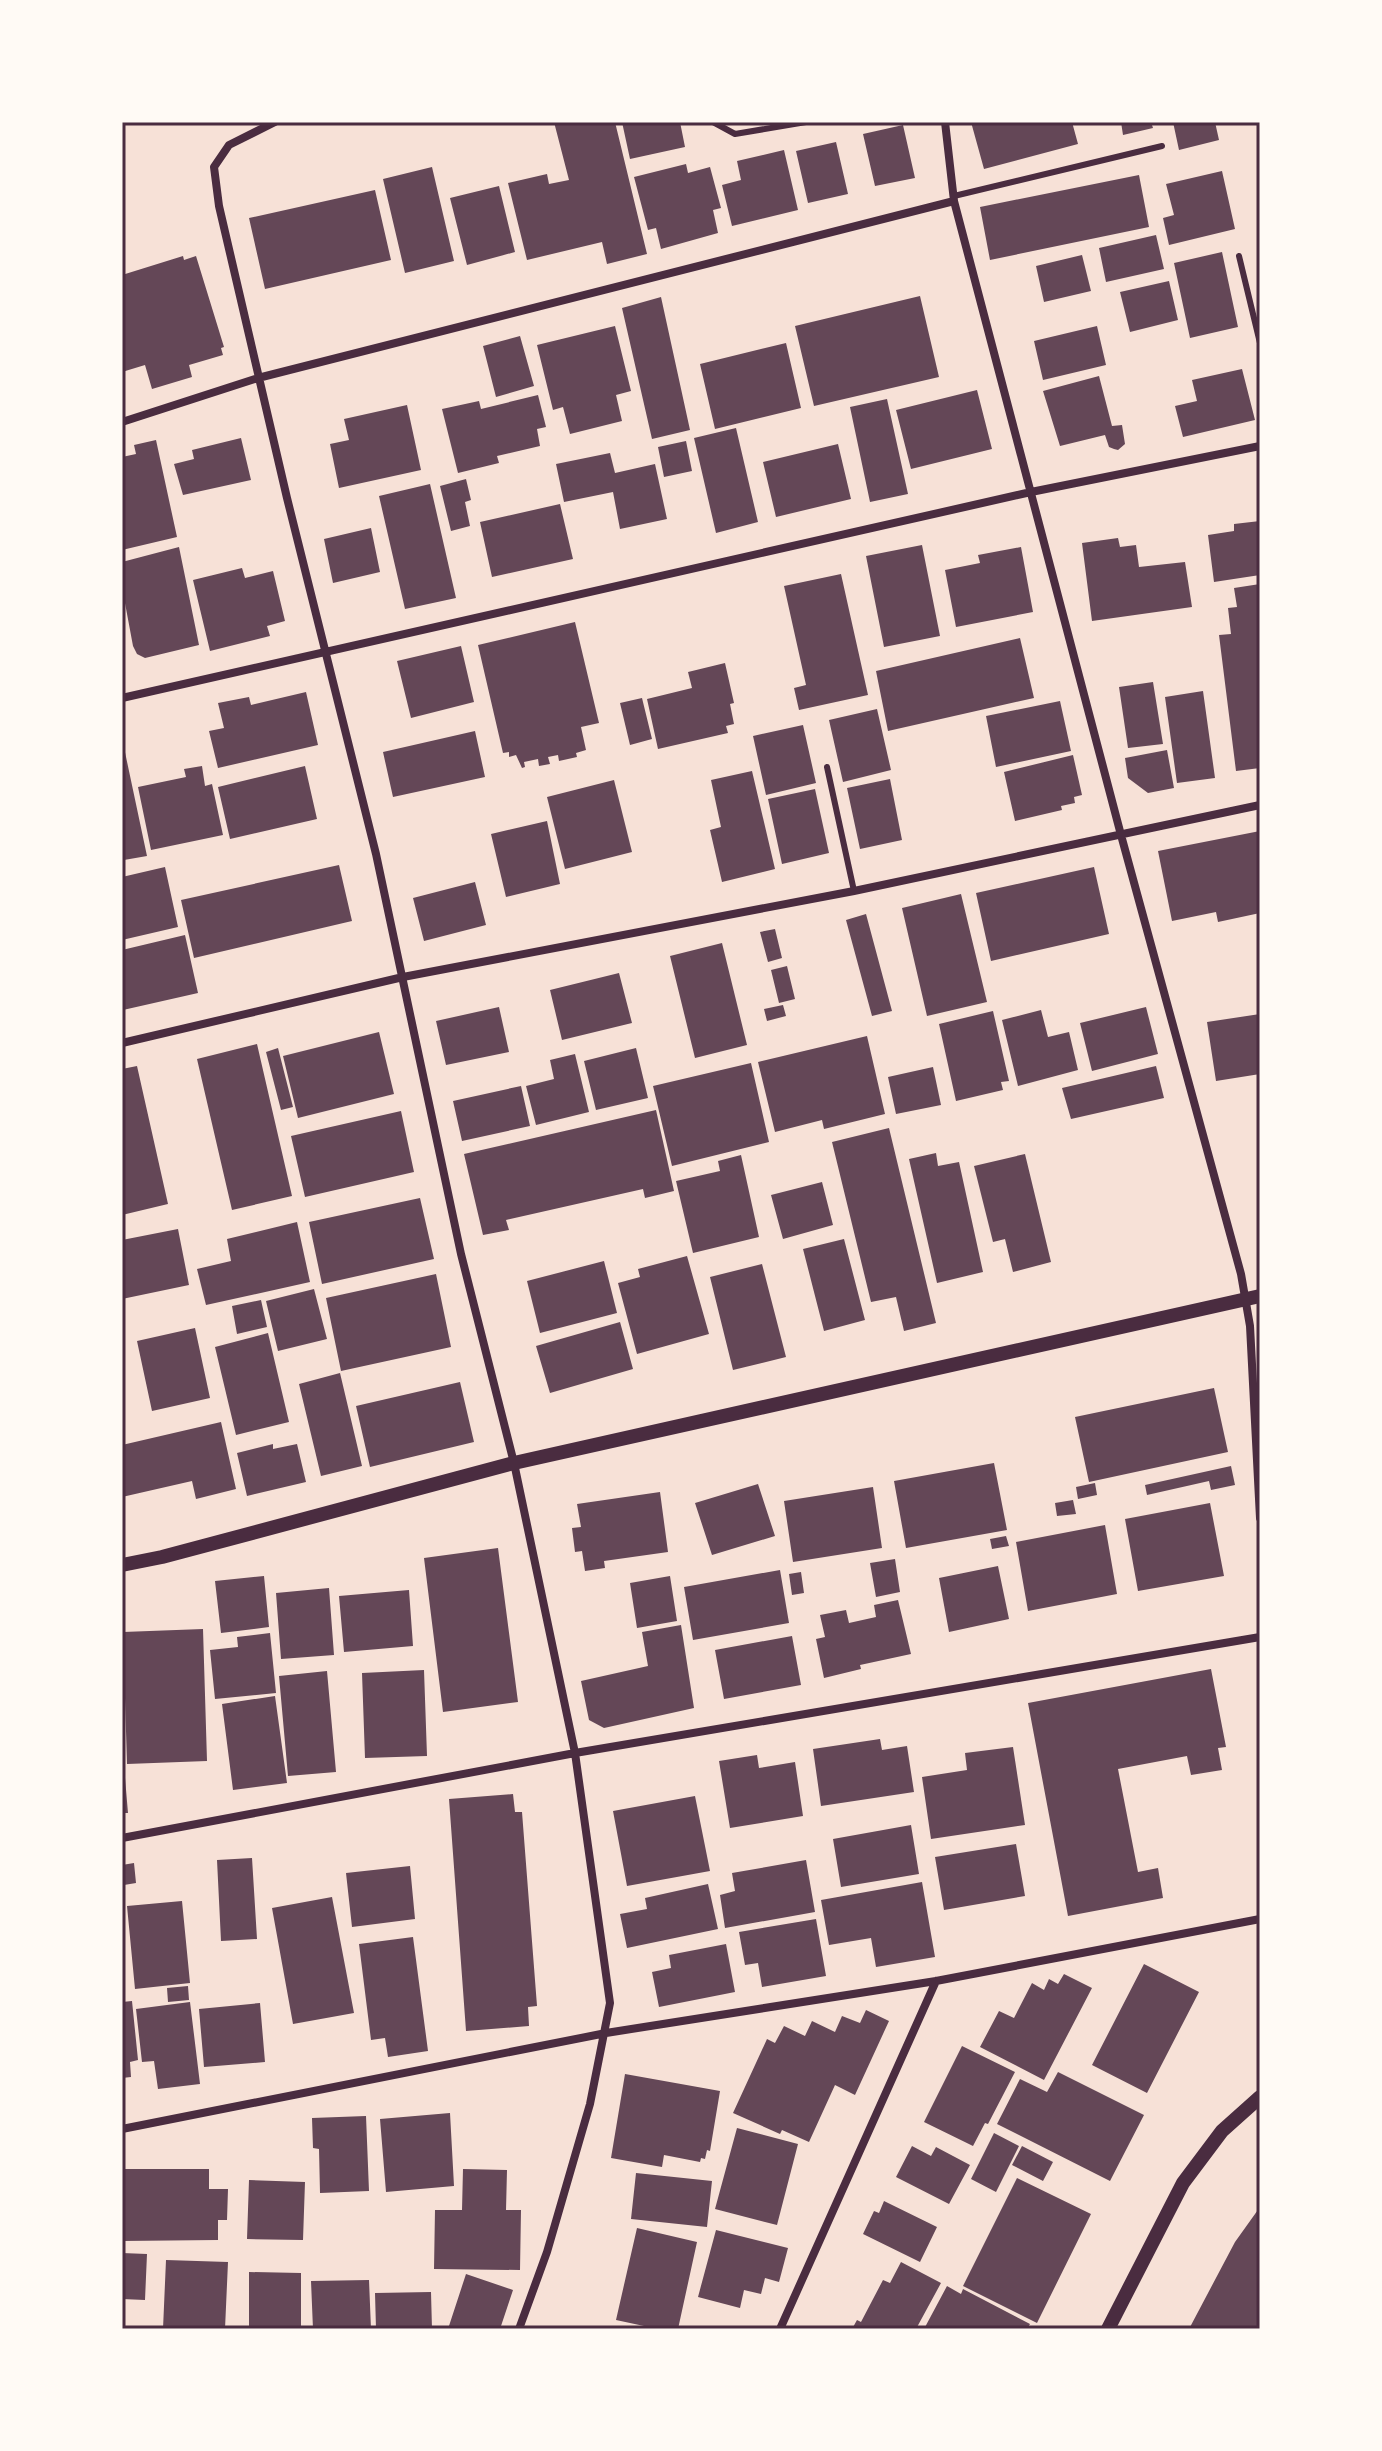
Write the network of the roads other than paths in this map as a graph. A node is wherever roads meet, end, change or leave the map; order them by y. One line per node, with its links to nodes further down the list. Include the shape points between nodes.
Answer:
1 (275, 122): 9 (street, via 229,145 214,167)
2 (713, 122): 3 (lane, via 735,134)
3 (806, 122)
4 (945, 122): 6 (street)
5 (1162, 146): 6 (lane)
6 (954, 198): 9 (street); 12 (street)
7 (1239, 256): 8 (lane)
8 (1260, 343)
9 (258, 378): 10 (street); 13 (street)
10 (122, 422)
11 (1260, 446): 12 (street)
12 (1031, 492): 13 (street); 17 (street)
13 (325, 651): 14 (street); 19 (street)
14 (122, 698)
15 (827, 767): 18 (lane)
16 (1260, 805): 17 (street)
17 (1121, 835): 18 (street); 21 (street, via 1241,1274)
18 (854, 891): 19 (street)
19 (403, 977): 20 (street); 22 (street, via 461,1254)
20 (122, 1043)
21 (1252, 1297): 22 (street); 23 (street)
22 (514, 1463): 24 (street); 26 (street)
23 (1260, 1518)
24 (122, 1565)
25 (1260, 1637): 26 (street)
26 (575, 1753): 27 (street); 30 (street, via 610,2003)
27 (122, 1838)
28 (1260, 1919): 29 (street)
29 (936, 1981): 30 (street); 34 (street)
30 (606, 2033): 32 (street); 33 (street, via 547,2252)
31 (1260, 2097): 35 (street, via 1222,2131 1183,2183)
32 (122, 2129)
33 (519, 2329)
34 (780, 2329)
35 (1108, 2329)

